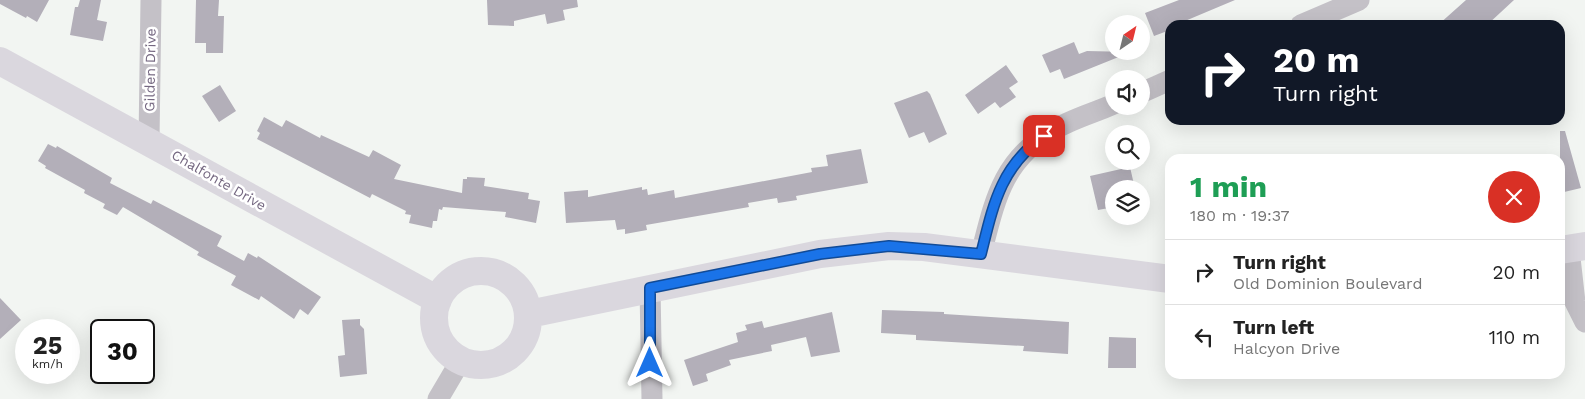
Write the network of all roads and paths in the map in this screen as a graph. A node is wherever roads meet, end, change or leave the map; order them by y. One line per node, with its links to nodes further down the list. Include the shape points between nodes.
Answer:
1 (151, 0): 8 (street, Gilden Drive)
2 (1359, 0): 3 (street)
3 (1312, 20)
4 (0, 61): 8 (street, Chalfonte Drive)
5 (1165, 82): 6 (street)
6 (1150, 89)
7 (1105, 108): 10 (street, via 1055,129 1017,159 1005,176 994,202)
8 (149, 140): 13 (street, Chalfonte Drive, via 295,224)
9 (1571, 249): 15 (street, via 1575,302)
10 (981, 254): 11 (street); 12 (street, via 889,246 820,254)
11 (1165, 278)
12 (650, 288): 14 (street); 18 (street)
13 (438, 300): 14 (street, via 444,288 456,278 471,272 487,271 502,275 515,285 525,298); 16 (street, via 434,317 436,332 442,345)
14 (529, 314): 16 (street, via 528,330 521,345 510,356 482,366)
15 (1585, 322)
16 (461, 360): 17 (street)
17 (438, 399)
18 (652, 399)

